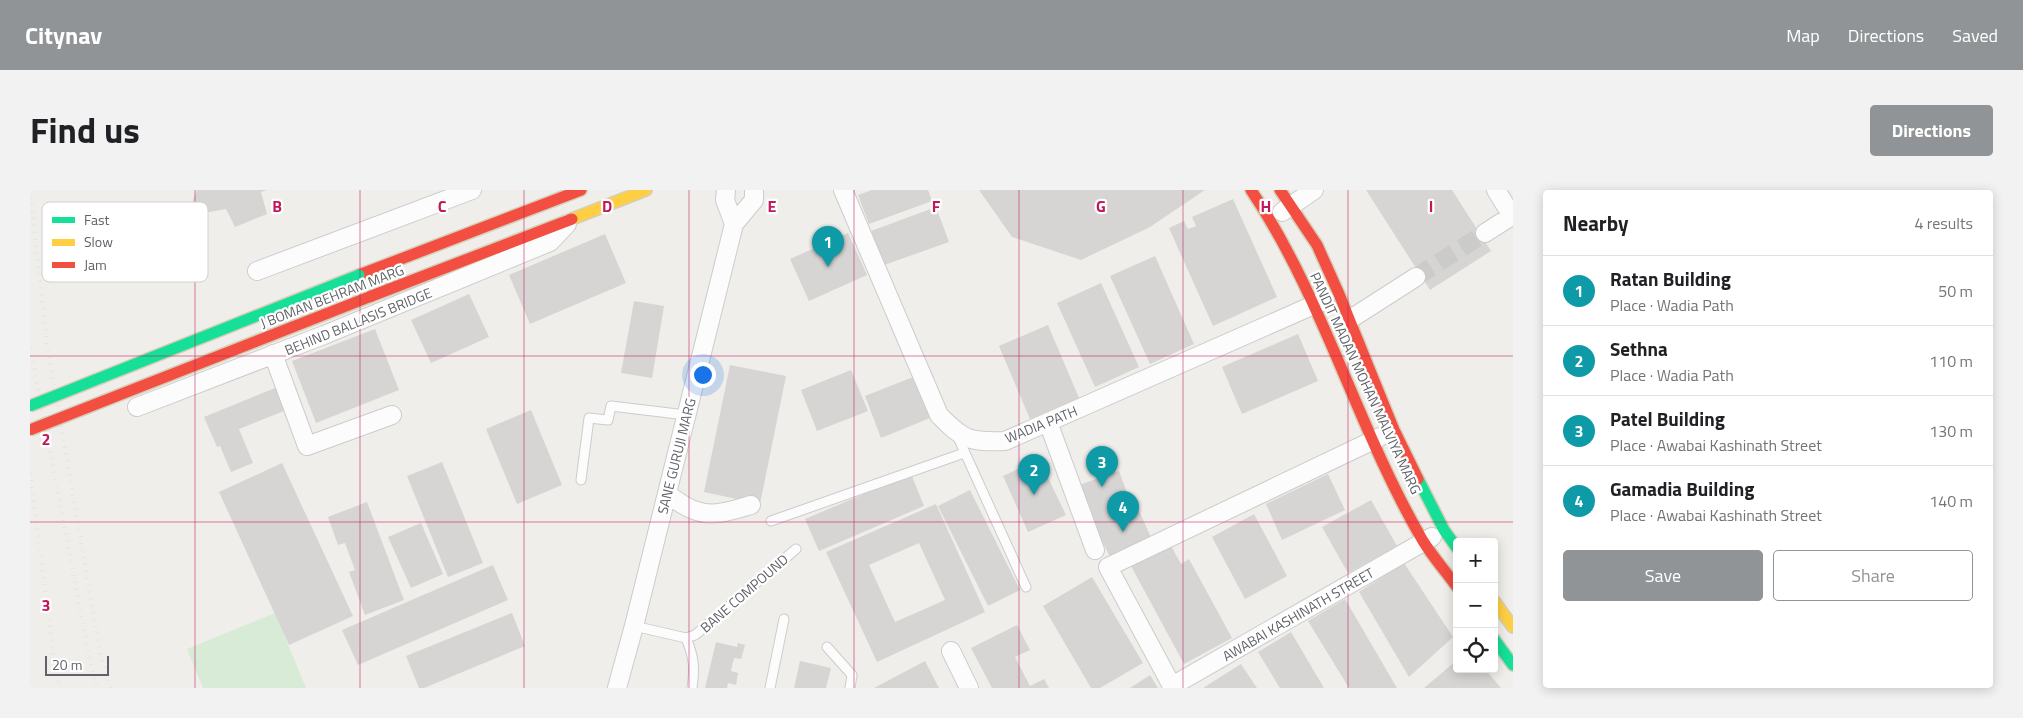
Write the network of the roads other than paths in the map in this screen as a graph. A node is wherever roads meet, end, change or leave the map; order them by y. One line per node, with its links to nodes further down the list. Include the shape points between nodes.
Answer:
1 (472, 190): 18 (street)
2 (581, 190): 11 (main road, J BOMAN BEHRAM MARG)
3 (646, 190): 14 (main road, J BOMAN BEHRAM MARG)
4 (726, 190): 16 (street, via 725,200)
5 (754, 190): 16 (street, SANE GURUJI MARG, via 754,200)
6 (843, 190): 31 (street, WADIA PATH, via 939,415)
7 (1251, 190): 15 (main road, PANDIT MADAN MOHAN MALVIYA MARG)
8 (1280, 190): 12 (main road, PANDIT MADAN MOHAN MALVIYA MARG)
9 (1314, 190): 12 (street)
10 (1496, 190): 13 (street)
11 (555, 195): 24 (main road, J BOMAN BEHRAM MARG, bridge)
12 (1291, 206): 15 (street); 20 (main road, PANDIT MADAN MOHAN MALVIYA MARG, via 1317,246)
13 (1512, 216): 17 (street)
14 (570, 220): 23 (street, BEHIND BALLASIS BRIDGE, via 550,242); 29 (main road, J BOMAN BEHRAM MARG, bridge)
15 (1271, 220): 21 (main road, PANDIT MADAN MOHAN MALVIYA MARG)
16 (734, 224): 27 (street, SANE GURUJI MARG)
17 (1485, 233)
18 (257, 271)
19 (1416, 277): 22 (street)
20 (1339, 294): 21 (street, WADIA PATH); 22 (main road, PANDIT MADAN MOHAN MALVIYA MARG)
21 (1315, 305): 28 (street, WADIA PATH); 32 (main road, PANDIT MADAN MOHAN MALVIYA MARG)
22 (1349, 320): 30 (main road, PANDIT MADAN MOHAN MALVIYA MARG)
23 (273, 354): 25 (street, BEHIND BALLASIS BRIDGE); 26 (street, via 307,446)
24 (30, 406)
25 (136, 407)
26 (392, 415)
27 (686, 415): 34 (lane, via 611,406 608,420 589,418); 35 (street, SANE GURUJI MARG)
28 (1048, 422): 31 (street, WADIA PATH, via 1006,441 975,442); 42 (street)
29 (30, 430)
30 (1394, 430): 32 (street); 38 (main road, PANDIT MADAN MOHAN MALVIYA MARG)
31 (956, 433): 33 (lane)
32 (1372, 441): 39 (main road, PANDIT MADAN MOHAN MALVIYA MARG); 54 (street, AWABAI KASHINATH STREET, via 1108,567)
33 (964, 453): 37 (lane); 44 (lane)
34 (581, 480)
35 (666, 494): 36 (street, via 694,511 712,513); 47 (street, SANE GURUJI MARG)
36 (751, 504)
37 (771, 521)
38 (1444, 530): 39 (street, AWABAI KASHINATH STREET); 40 (main road, PANDIT MADAN MOHAN MALVIYA MARG)
39 (1424, 542): 43 (main road, PANDIT MADAN MOHAN MALVIYA MARG); 54 (street, AWABAI KASHINATH STREET)
40 (1453, 542)
41 (796, 549): 49 (lane, BANE COMPOUND, via 695,635)
42 (1095, 550)
43 (1453, 583)
44 (1026, 587)
45 (1498, 606): 48 (main road)
46 (784, 619): 57 (lane)
47 (634, 626): 49 (lane, BANE COMPOUND); 55 (street, SANE GURUJI MARG)
48 (1513, 627)
49 (686, 638): 56 (lane, via 695,669)
50 (1498, 644): 53 (main road)
51 (827, 646): 58 (lane, via 852,675)
52 (951, 651): 59 (street)
53 (1513, 665)
54 (1172, 687)
55 (617, 688)
56 (692, 688)
57 (770, 688)
58 (850, 688)
59 (969, 688)

